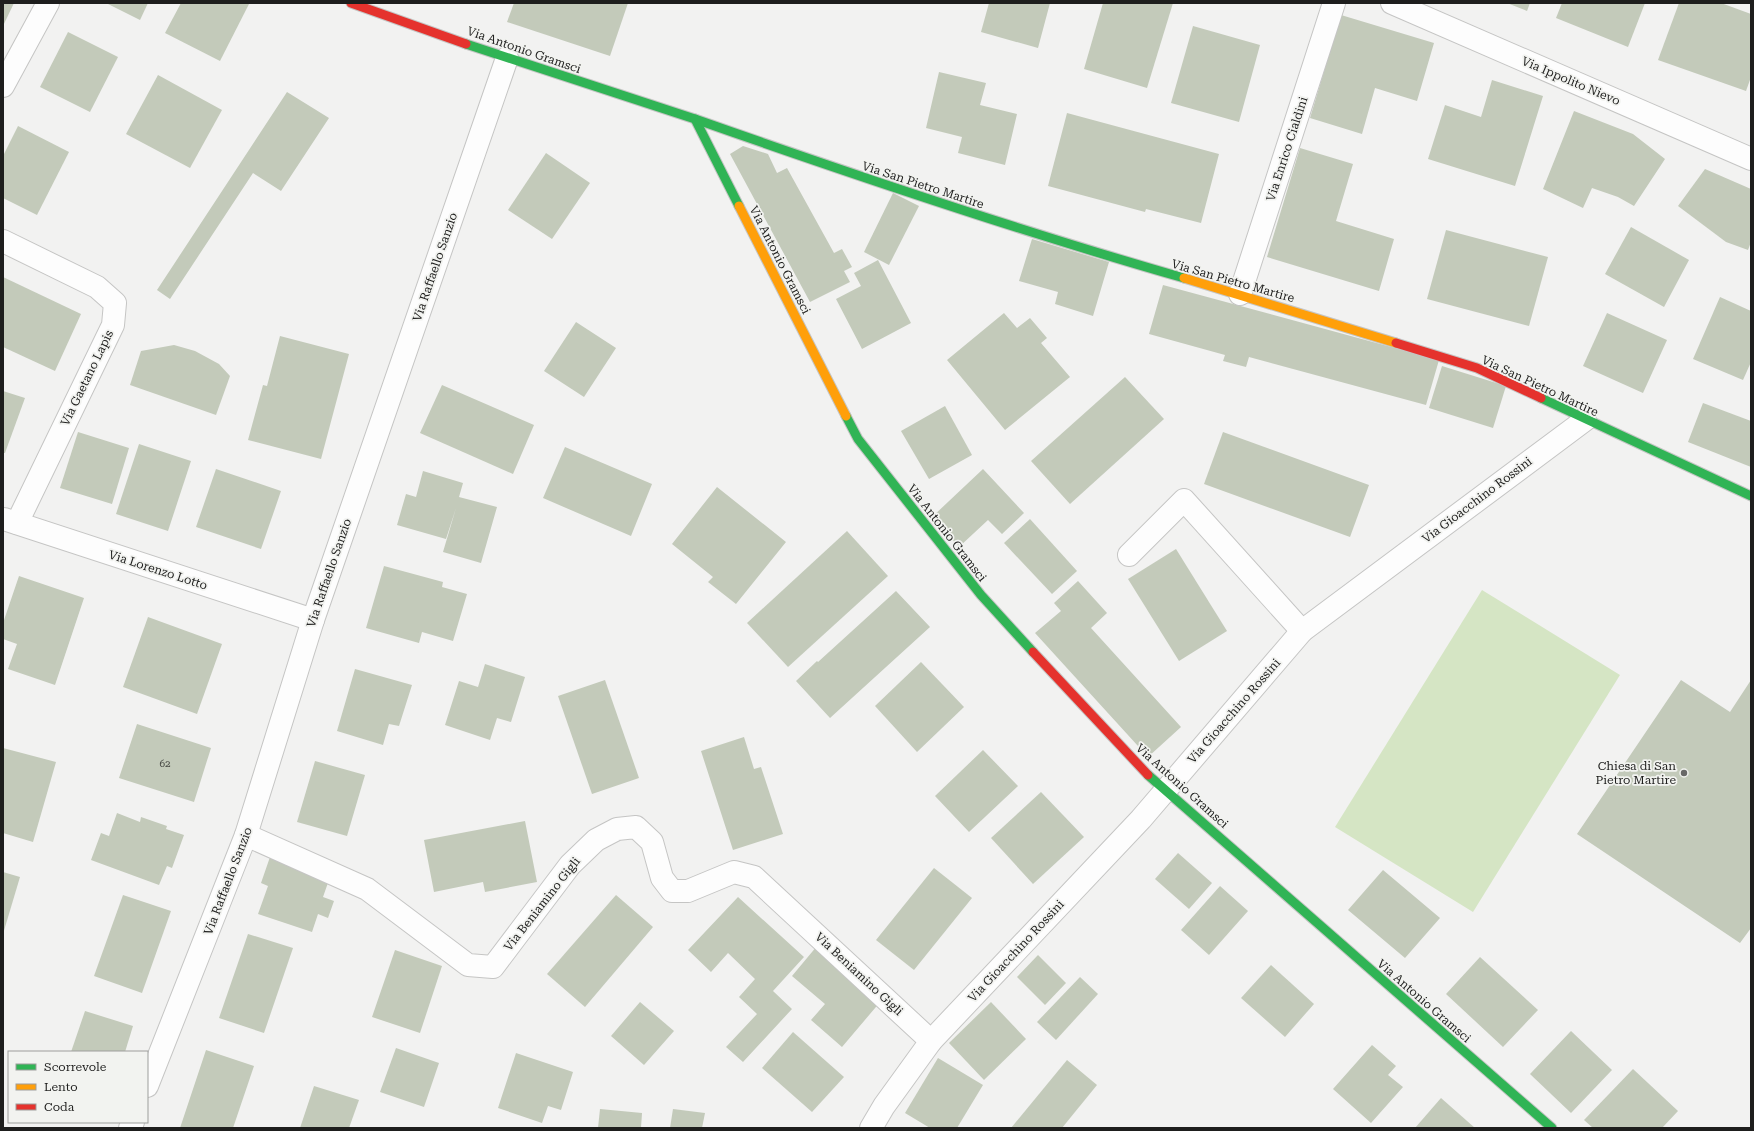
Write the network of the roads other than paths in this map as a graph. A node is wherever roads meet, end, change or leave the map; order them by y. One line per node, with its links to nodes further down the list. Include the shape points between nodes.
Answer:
1 (48, 3): 6 (street)
2 (351, 3): 5 (street, Via Antonio Gramsci)
3 (1334, 3): 10 (street, Via Enrico Cialdini)
4 (1392, 3): 8 (street, Via Ippolito Nievo)
5 (507, 58): 7 (street, Via Antonio Gramsci); 15 (street, Via Raffaello Sanzio)
6 (3, 86)
7 (695, 119): 10 (street, Via San Pietro Martire, via 861,178 1089,252); 17 (street, Via Antonio Gramsci, via 858,439 981,595 1142,769)
8 (1751, 159)
9 (3, 240): 13 (street, Via Gaetano Lapis, via 97,287 115,303 113,326)
10 (1240, 294): 11 (street, Via San Pietro Martire, via 1477,368)
11 (1584, 420): 12 (street, Via San Pietro Martire); 16 (street, Via Gioacchino Rossini)
12 (1751, 496)
13 (10, 521): 15 (street, Via Lorenzo Lotto)
14 (1129, 555): 16 (street, via 1184,500)
15 (313, 620): 18 (street, Via Raffaello Sanzio)
16 (1302, 631): 17 (street, Via Gioacchino Rossini)
17 (1166, 790): 19 (street, Via Gioacchino Rossini); 22 (street, Via Antonio Gramsci)
18 (246, 835): 19 (street, Via Beniamino Gigli, via 367,889 468,965 493,967 570,865 596,840 617,829 636,827 652,842 662,878 672,891 688,891 734,872 754,877); 20 (street, Via Raffaello Sanzio)
19 (931, 1041): 21 (street, Via Gioacchino Rossini)
20 (148, 1083)
21 (871, 1128)
22 (1552, 1128)

